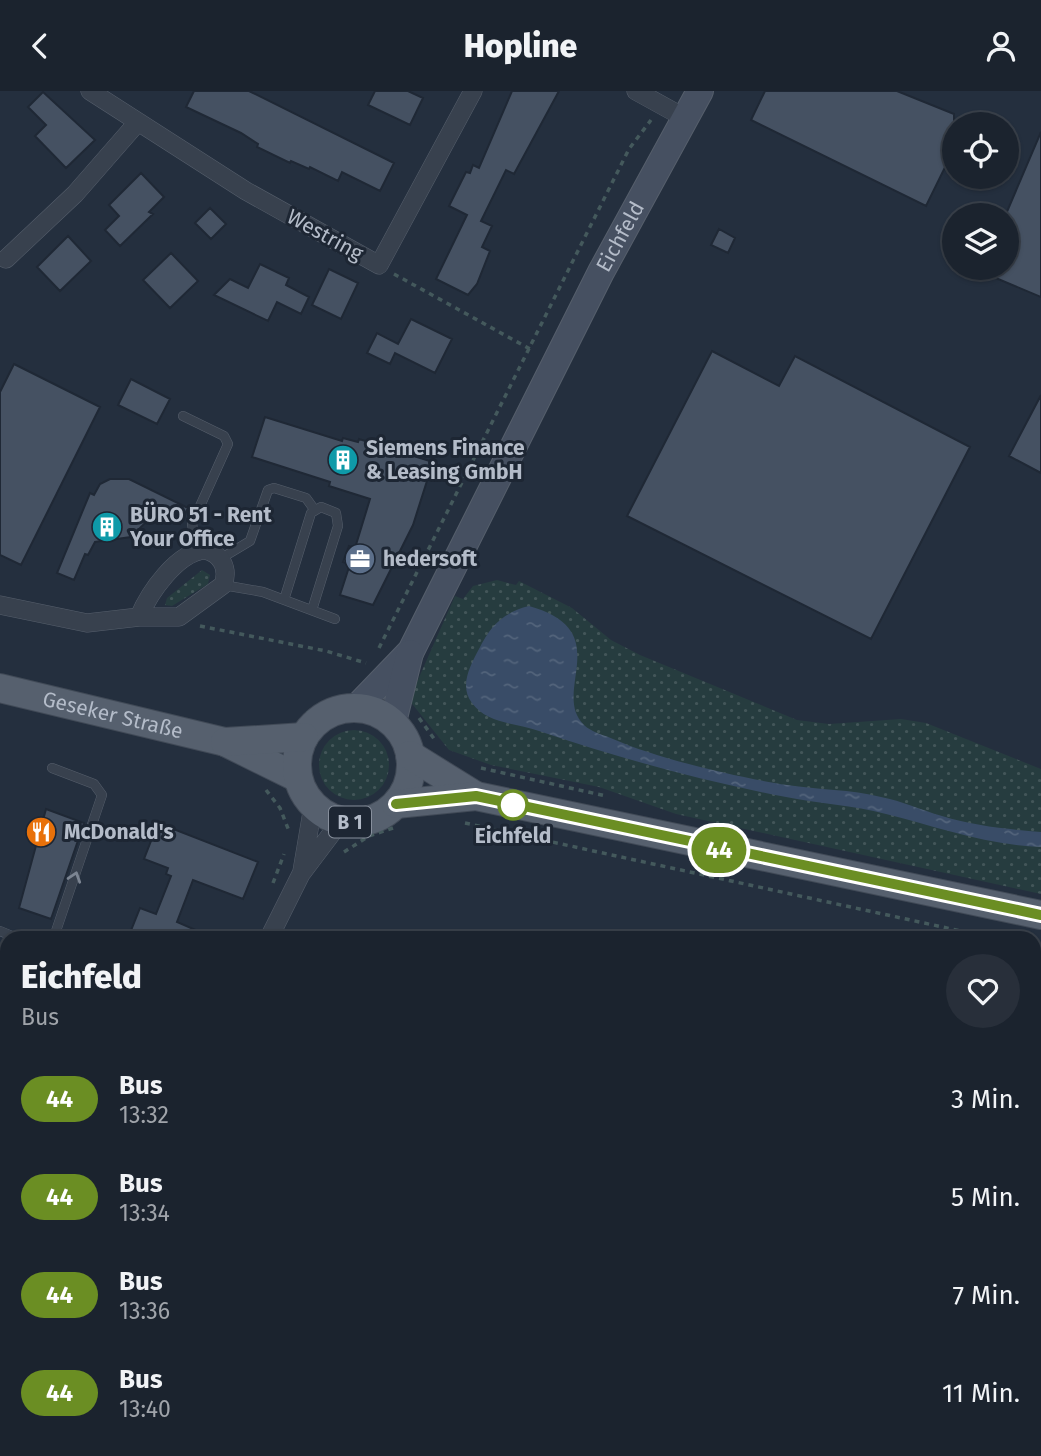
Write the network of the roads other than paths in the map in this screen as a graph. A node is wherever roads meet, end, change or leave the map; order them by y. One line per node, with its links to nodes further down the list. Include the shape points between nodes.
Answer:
1 (90, 91): 6 (street, Westring)
2 (473, 91): 6 (street, Westring, via 379,265)
3 (636, 91): 5 (street)
4 (700, 91): 5 (main road, Eichfeld)
5 (685, 118): 18 (main road, Eichfeld, via 540,391)
6 (137, 123): 7 (street, via 75,194)
7 (6, 259)
8 (183, 416): 10 (lane, via 224,436 228,445 192,524)
9 (314, 509): 11 (lane, via 306,498 268,490 250,541); 13 (lane); 15 (lane, via 336,513 339,519)
10 (197, 551): 11 (street, via 211,551); 16 (street, via 169,573)
11 (220, 559): 12 (street, via 226,572)
12 (223, 586): 13 (lane); 16 (street, via 179,617)
13 (284, 600): 15 (lane)
14 (0, 605): 16 (street, via 88,623)
15 (312, 610): 17 (lane)
16 (139, 617)
17 (335, 619)
18 (411, 650): 20 (main road, Eichfeld); 21 (main road)
19 (0, 688): 23 (main road, Geseker Straße)
20 (357, 708): 21 (main road); 22 (main road, via 337,710 319,719)
21 (393, 722): 24 (main road)
22 (304, 737): 23 (main road, Geseker Straße); 26 (main road, via 296,763)
23 (225, 742): 26 (main road, Geseker Straße)
24 (410, 755): 27 (main road, B 1); 28 (main road, B 1, via 408,783)
25 (52, 768): 33 (lane, one-way to 25, via 102,795 94,784)
26 (298, 778): 29 (main road, B 1)
27 (476, 796): 28 (main road, B 1); 32 (main road, B 1)
28 (396, 804): 30 (main road, B 1, via 374,819)
29 (313, 806): 30 (main road, B 1); 31 (street)
30 (341, 821): 31 (street)
31 (301, 874): 34 (street)
32 (1041, 915)
33 (56, 931)
34 (272, 931)

